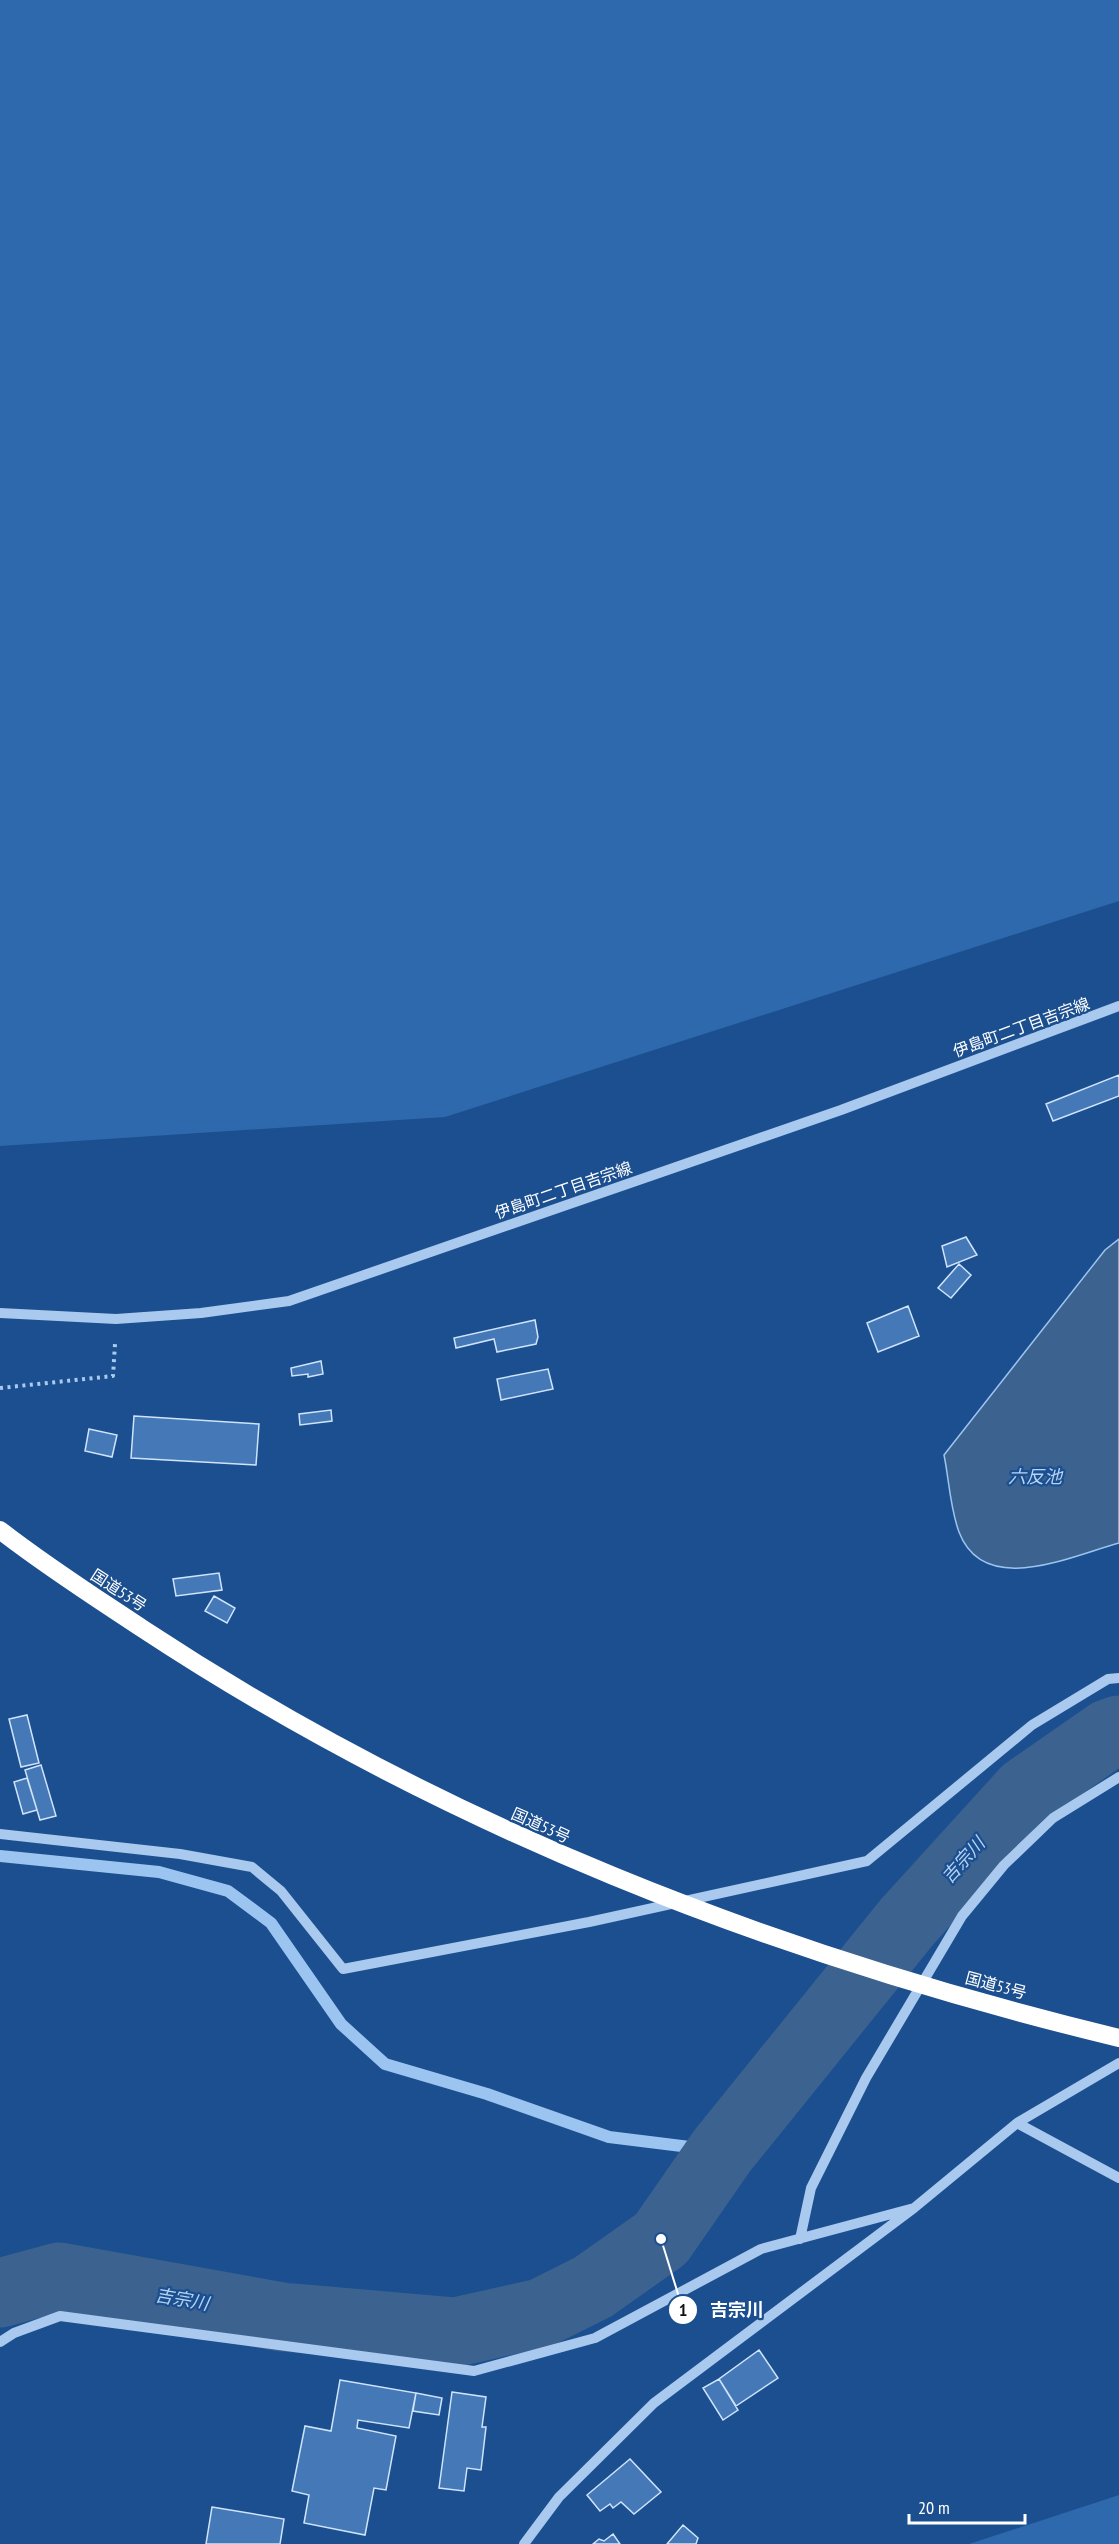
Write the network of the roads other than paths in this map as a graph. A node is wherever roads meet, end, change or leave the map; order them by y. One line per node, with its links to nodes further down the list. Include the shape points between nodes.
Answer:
1 (1119, 1006): 2 (street, 伊島町二丁目吉宗線, via 842,1110 289,1301 201,1313 116,1318)
2 (0, 1313)
3 (0, 1530): 7 (highway, 国道53号, bridge, via 209,1673 358,1759 548,1851 695,1910 844,1960)
4 (1119, 1678): 6 (street, via 1108,1679 1032,1725 867,1861 589,1922 343,1969 281,1892 252,1867 180,1854)
5 (1119, 1777): 12 (street, via 1053,1818 1004,1865 962,1916 856,2098 811,2188)
6 (0, 1834)
7 (1119, 2038)
8 (1119, 2063): 9 (street)
9 (1017, 2123): 10 (street); 11 (street)
10 (1119, 2178)
11 (914, 2208): 12 (street); 14 (street, via 654,2403 559,2497)
12 (800, 2238): 13 (street, via 761,2249 595,2338 474,2371 60,2316)
13 (0, 2342)
14 (524, 2544)

